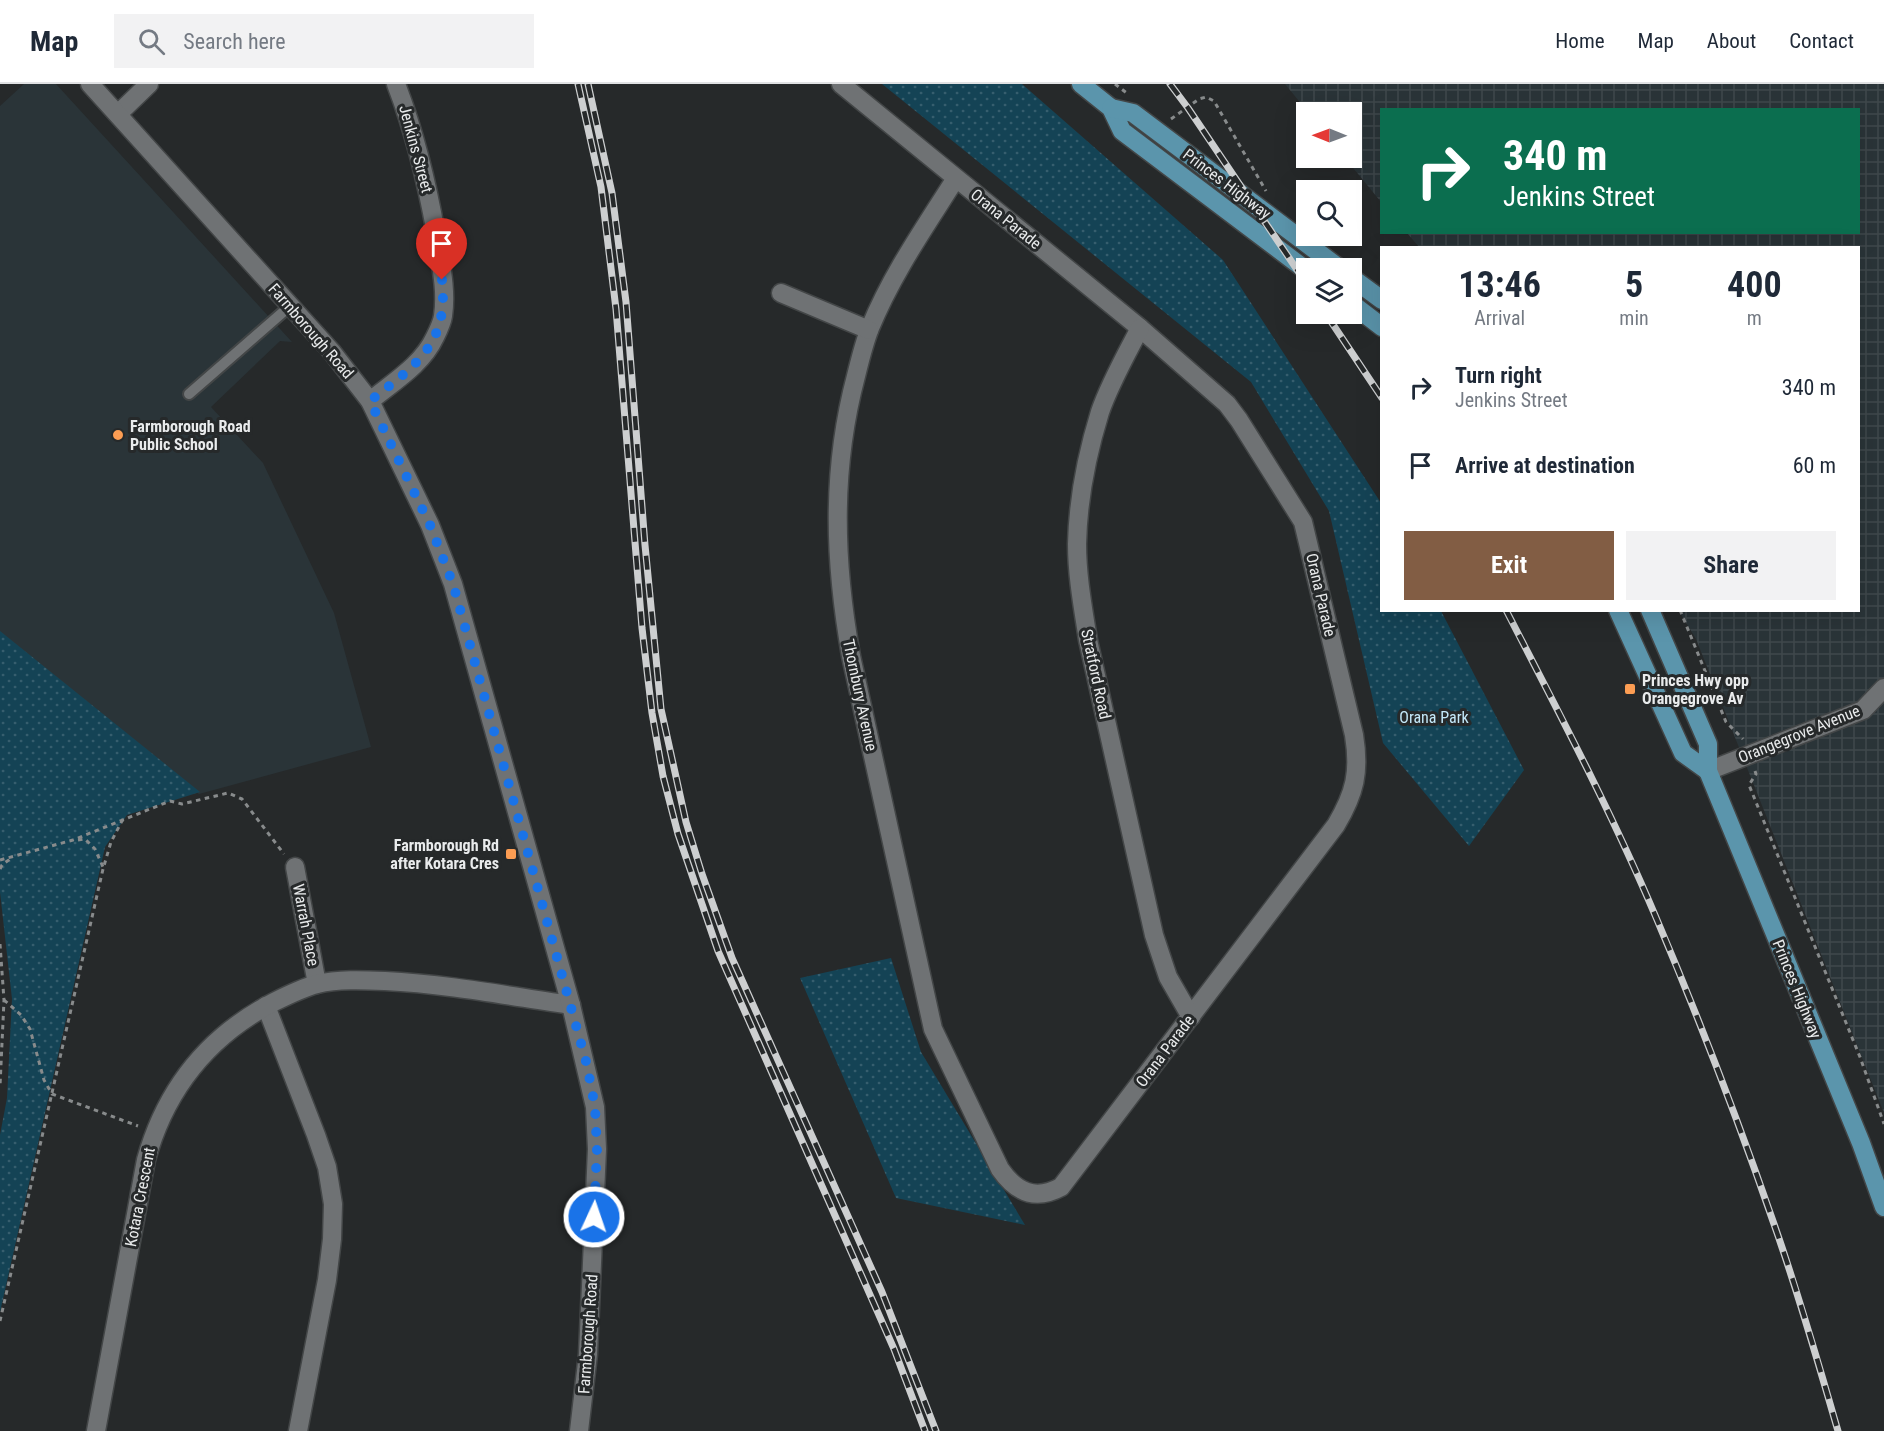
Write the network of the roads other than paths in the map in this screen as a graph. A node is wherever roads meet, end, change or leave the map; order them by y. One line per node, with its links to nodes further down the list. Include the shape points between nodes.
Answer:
1 (90, 84): 7 (street, Farmborough Road)
2 (149, 84): 7 (street)
3 (396, 84): 20 (street, Jenkins Street, via 427,184 444,296 442,318 423,356)
4 (841, 84): 8 (street, Orana Parade)
5 (1081, 84): 6 (main road, Princes Highway)
6 (1111, 108): 9 (main road, Princes Highway, via 1133,113); 10 (main road, Princes Highway, via 1122,131)
7 (118, 114): 14 (street, Farmborough Road)
8 (956, 178): 17 (street, Orana Parade); 18 (street, Thornbury Avenue, via 899,269)
9 (1326, 258)
10 (1296, 262)
11 (1362, 285): 13 (main road)
12 (781, 293): 18 (street)
13 (1380, 299)
14 (290, 306): 19 (lane); 20 (street, Farmborough Road)
15 (1362, 312): 16 (main road)
16 (1380, 325)
17 (1140, 328): 29 (street, Stratford Road, via 1101,410 1088,455 1077,544 1080,595 1154,935 1168,977); 29 (street, Orana Parade, via 1227,404 1303,522 1357,755 1352,794 1336,825)
18 (869, 330): 30 (street, Thornbury Avenue, via 843,439 836,524 838,569 851,656 933,1029 1004,1175 1017,1188)
19 (189, 394)
20 (370, 401): 27 (street, Farmborough Road, via 430,525 453,584)
21 (1618, 612): 24 (main road, via 1683,753)
22 (1651, 612): 24 (main road, Princes Highway, via 1708,744)
23 (1884, 688): 24 (street, Orangegrove Avenue, via 1863,710)
24 (1708, 771): 31 (main road, Princes Highway)
25 (295, 867): 26 (street, Warrah Place)
26 (317, 984): 27 (street, Kotara Crescent, via 412,982); 28 (street, Kotara Crescent)
27 (571, 1005): 34 (street, Farmborough Road, via 595,1107 597,1149 588,1364)
28 (266, 1006): 32 (street, Kotara Crescent, via 240,1022 199,1057 154,1132); 33 (street, via 327,1167 333,1204 327,1280)
29 (1191, 1017): 30 (street, Orana Parade, via 1061,1187)
30 (1039, 1195)
31 (1884, 1207)
32 (96, 1431)
33 (298, 1431)
34 (579, 1431)

